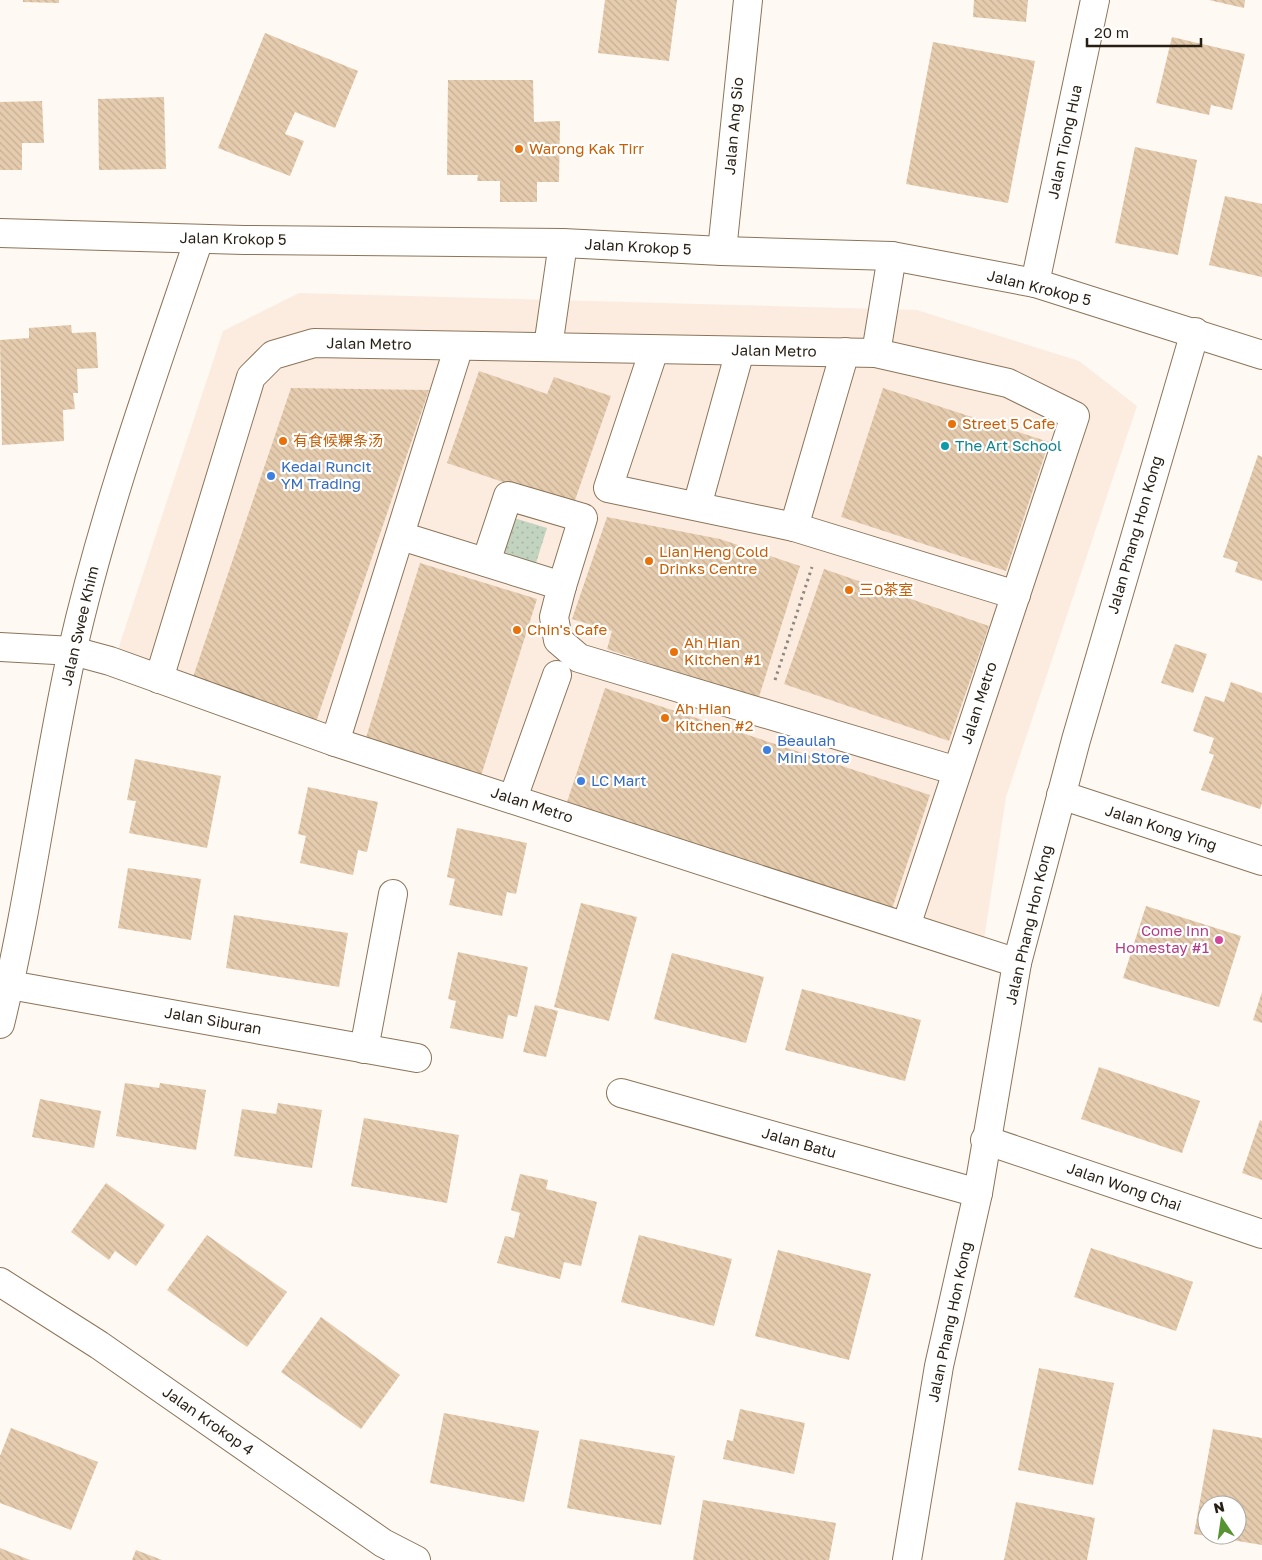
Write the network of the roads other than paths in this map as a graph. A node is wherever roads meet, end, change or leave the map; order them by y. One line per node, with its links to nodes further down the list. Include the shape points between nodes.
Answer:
1 (748, 0): 5 (street, Jalan Ang Sio)
2 (1095, 0): 8 (street, Jalan Tiong Hua)
3 (0, 234): 4 (street, Jalan Krokop 5)
4 (199, 238): 6 (street, Jalan Krokop 5); 24 (street, Jalan Swee Khim, via 116,484)
5 (722, 251): 6 (street, Jalan Krokop 5); 7 (street, Jalan Krokop 5)
6 (561, 256): 11 (street)
7 (889, 268): 8 (street, Jalan Krokop 5); 15 (street)
8 (1035, 283): 9 (street, Jalan Krokop 5)
9 (1195, 332): 16 (street, Jalan Krokop 5); 29 (street, Jalan Phang Hon Kong)
10 (459, 346): 11 (street, Jalan Metro); 19 (street); 26 (street, Jalan Metro, via 314,343 273,355 251,377)
11 (548, 347): 12 (street, Jalan Metro)
12 (654, 350): 13 (street, Jalan Metro); 17 (street, via 608,488)
13 (740, 351): 14 (street, Jalan Metro); 17 (street)
14 (845, 352): 15 (street, Jalan Metro); 18 (street)
15 (876, 352): 22 (street, Jalan Metro, via 1008,384 1075,416)
16 (1262, 355)
17 (696, 506): 18 (street)
18 (794, 527): 22 (street)
19 (401, 536): 20 (street); 27 (street)
20 (486, 562): 21 (street); 21 (street, via 508,496 583,518)
21 (562, 586): 28 (street, via 554,617 558,640 579,658)
22 (1016, 595): 28 (street, Jalan Metro)
23 (0, 647): 24 (street, Jalan Metro)
24 (72, 651): 26 (street, Jalan Metro); 35 (street, Jalan Swee Khim)
25 (557, 675): 30 (street)
26 (159, 679): 27 (street, Jalan Metro)
27 (335, 742): 30 (street, Jalan Metro)
28 (957, 771): 33 (street, Jalan Metro)
29 (1061, 795): 31 (street, Jalan Kong Ying); 34 (street, Jalan Phang Hon Kong)
30 (513, 798): 33 (street, Jalan Metro)
31 (1262, 861)
32 (392, 894): 37 (street)
33 (906, 926): 34 (street, Jalan Metro)
34 (1017, 963): 40 (street, Jalan Phang Hon Kong)
35 (10, 985): 36 (street, Jalan Swee Khim); 37 (street, Jalan Siburan)
36 (0, 1024)
37 (364, 1049): 38 (street, Jalan Siburan)
38 (417, 1058)
39 (621, 1093): 41 (street, Jalan Batu)
40 (985, 1140): 41 (street, Jalan Phang Hon Kong); 42 (street, Jalan Wong Chai)
41 (978, 1194): 45 (street, Jalan Phang Hon Kong, via 939,1366)
42 (1262, 1234)
43 (0, 1282): 44 (street, Jalan Krokop 4, via 99,1345 383,1543)
44 (416, 1560)
45 (907, 1560)

